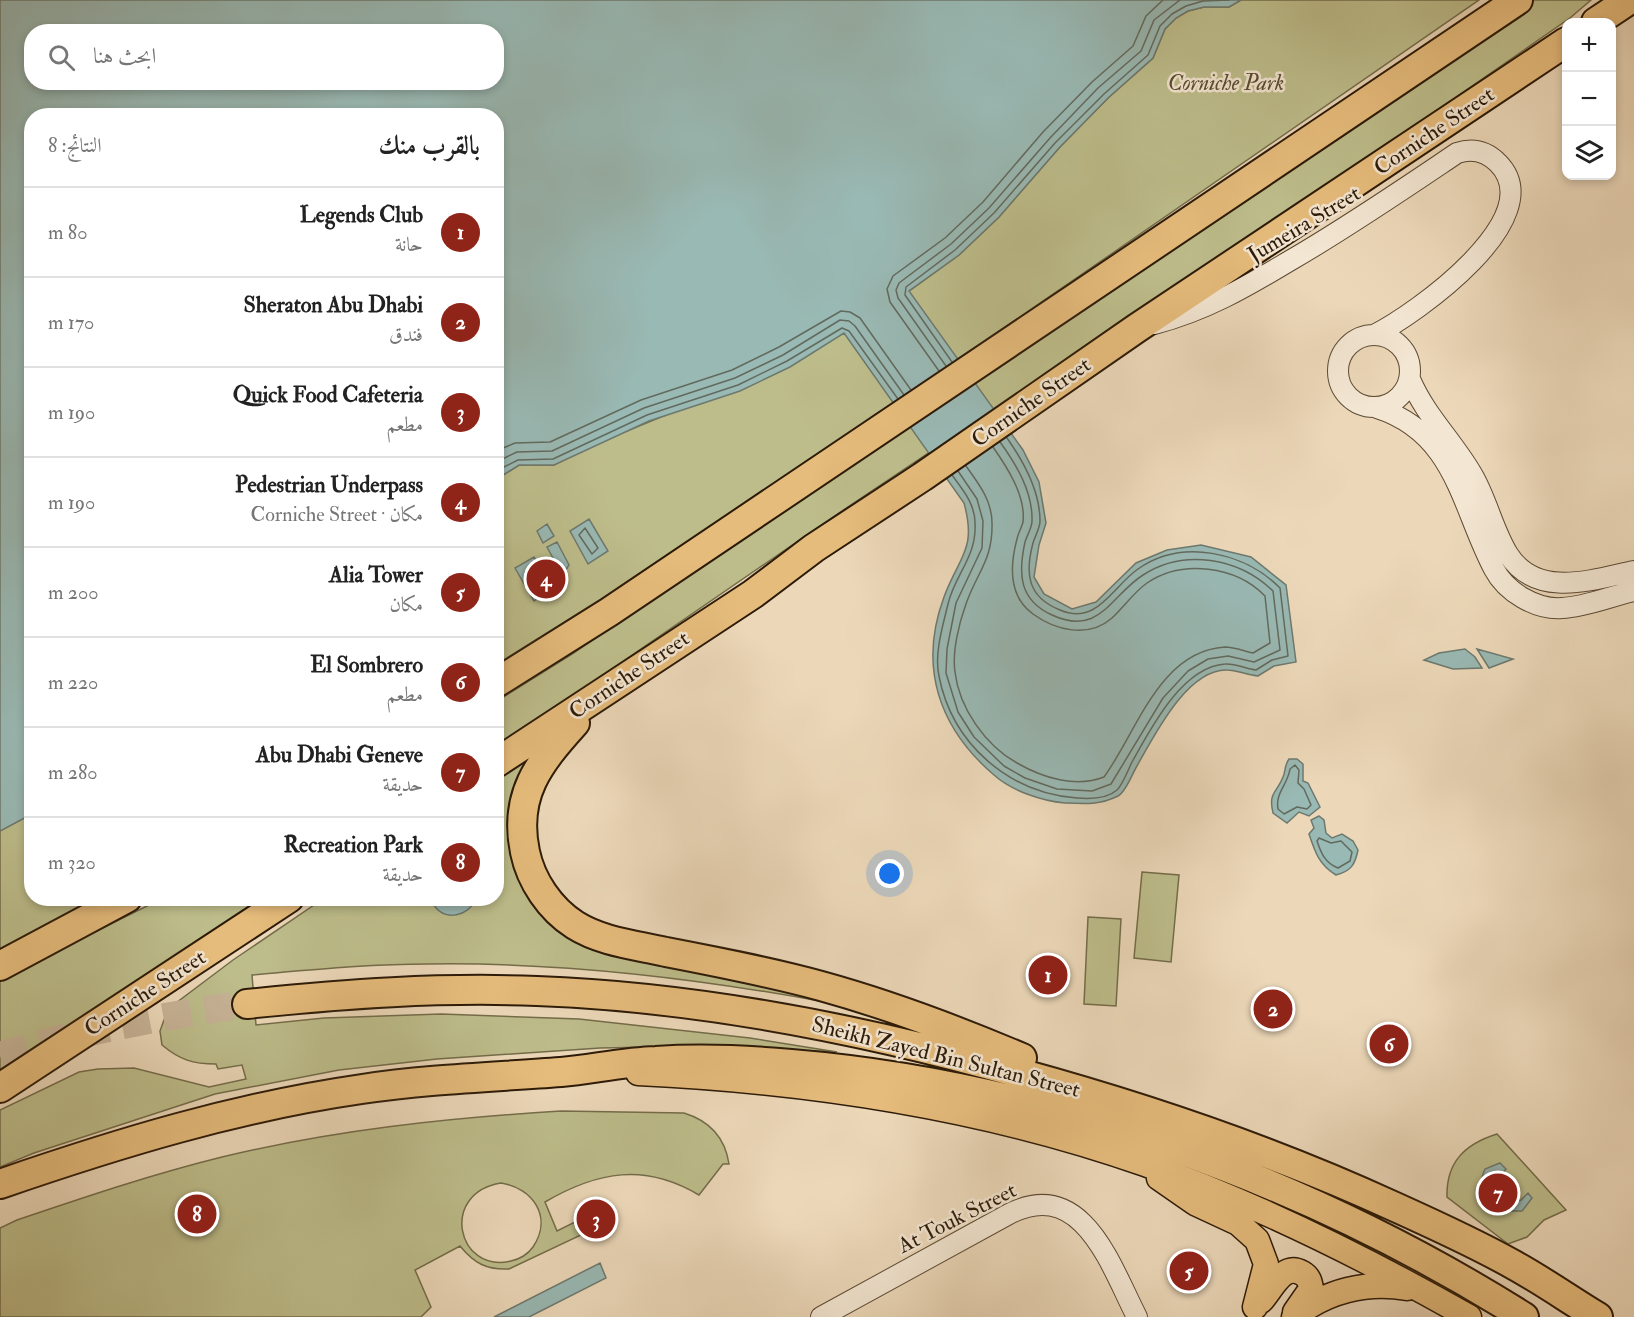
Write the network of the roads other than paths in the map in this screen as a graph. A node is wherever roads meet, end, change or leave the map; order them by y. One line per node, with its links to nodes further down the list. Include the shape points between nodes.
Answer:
1 (1518, 0): 11 (highway, via 609,612)
2 (1629, 0): 3 (highway)
3 (1602, 18)
4 (1562, 45): 5 (highway, Corniche Street)
5 (1137, 328): 6 (street, Jumeira Street, via 1200,310 1228,297 1362,218 1457,153 1467,149 1489,156 1505,172 1510,185 1509,211 1503,223 1429,301); 12 (highway, Corniche Street)
6 (1374, 335): 7 (street, via 1394,341 1404,351); 8 (street, via 1358,339 1344,350 1338,363 1338,377 1352,400)
7 (1410, 379): 8 (street, via 1398,399); 9 (street, via 1419,401 1474,477 1507,553 1523,569 1544,580 1567,584)
8 (1377, 408): 10 (street, via 1393,412 1415,426 1442,457 1458,482 1494,569 1520,596 1540,605 1563,608)
9 (1634, 570)
10 (1634, 591)
11 (504, 678)
12 (599, 696): 13 (highway, Corniche Street); 20 (highway, via 543,760 526,794 522,839 532,874 557,911 609,940 810,983 903,1011)
13 (504, 758)
14 (113, 906): 16 (highway)
15 (278, 906): 19 (highway, Corniche Street)
16 (0, 966)
17 (247, 1004): 20 (highway, Sheikh Zayed Bin Sultan Street, via 463,990 674,1002 872,1036)
18 (560, 1072): 21 (main road, via 699,1076 860,1095 990,1120); 22 (highway, via 364,1089 234,1113 150,1134); 29 (highway, via 654,1060 791,1064 929,1083 1047,1109 1117,1129 1266,1184 1403,1247)
19 (0, 1088)
20 (1123, 1102): 30 (highway, Sheikh Zayed Bin Sultan Street, via 1261,1149 1378,1199 1513,1264)
21 (1143, 1164): 23 (main road, via 1274,1217); 24 (main road, via 1177,1192 1238,1223 1257,1240 1266,1264)
22 (0, 1184)
23 (1426, 1293): 27 (main road, via 1393,1286 1359,1287 1326,1297); 28 (main road)
24 (1250, 1312): 27 (main road, via 1282,1274 1296,1270 1308,1278 1311,1289)
25 (821, 1317): 26 (street, At Touk Street, via 1010,1214 1036,1204 1064,1208 1086,1224)
26 (1137, 1317)
27 (1293, 1317)
28 (1469, 1317)
29 (1524, 1317)
30 (1598, 1317)

